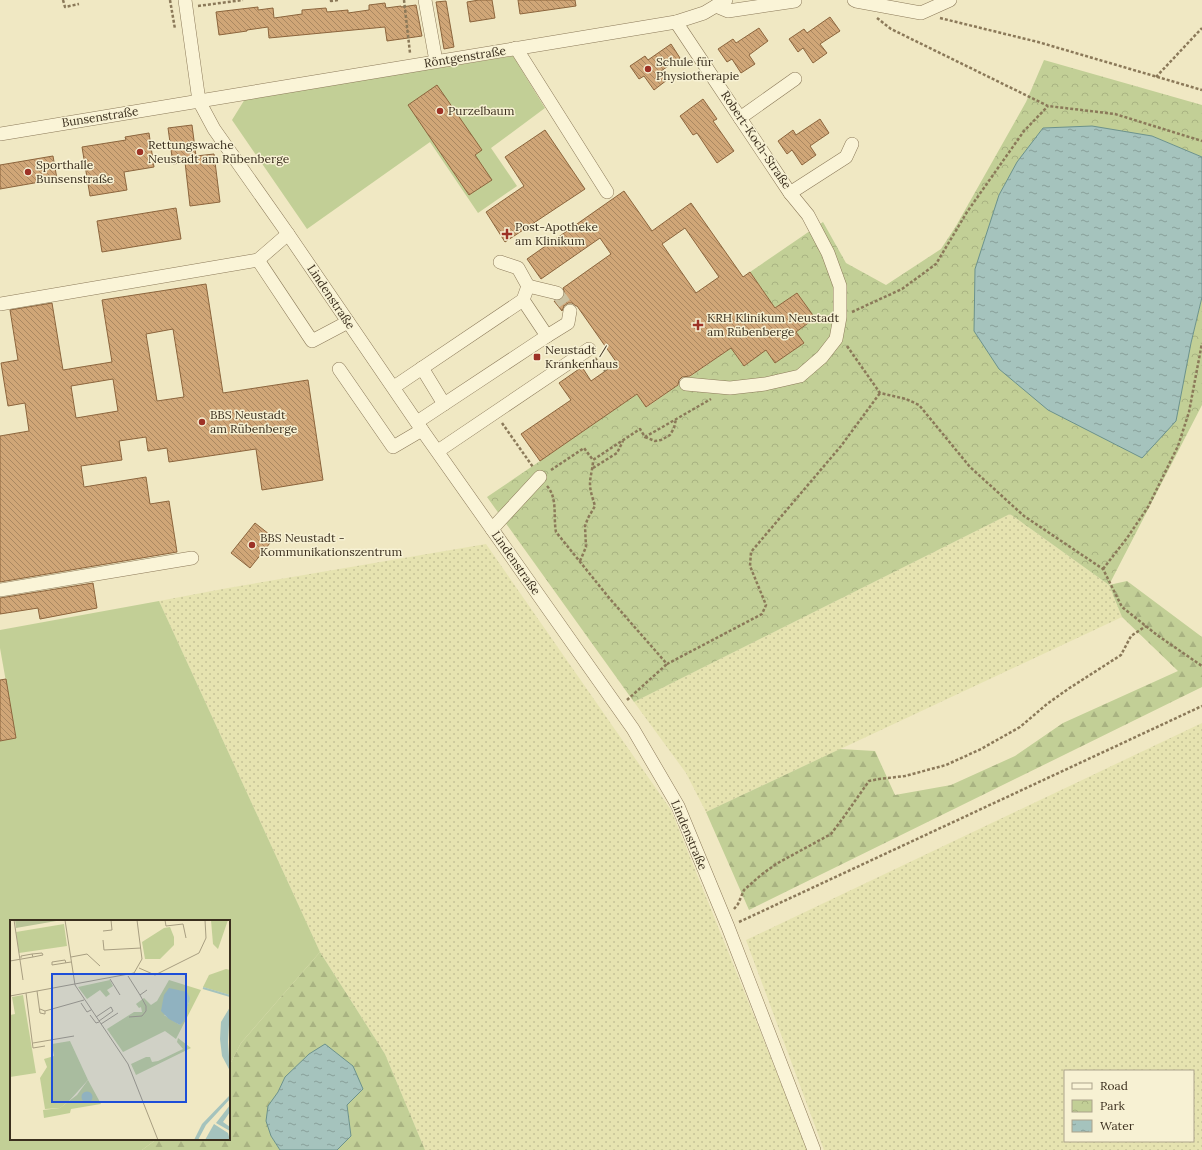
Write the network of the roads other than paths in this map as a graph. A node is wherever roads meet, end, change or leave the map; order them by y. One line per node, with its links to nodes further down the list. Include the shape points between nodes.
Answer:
1 (425, 0): 9 (street)
2 (854, 0): 3 (street, via 921,13)
3 (950, 0)
4 (794, 1): 5 (street, via 728,11)
5 (721, 3): 7 (street, Röntgenstraße, via 704,13)
6 (185, 4): 11 (street, Lindenstraße)
7 (676, 22): 8 (street, Röntgenstraße); 12 (street, Robert-Koch-Straße)
8 (516, 48): 9 (street, Röntgenstraße); 15 (street)
9 (436, 61): 11 (street, Röntgenstraße)
10 (795, 79): 12 (street)
11 (199, 101): 13 (street, Bunsenstraße); 17 (street, Lindenstraße, via 214,129)
12 (740, 118): 16 (street, Robert-Koch-Straße)
13 (0, 134)
14 (852, 144): 16 (street, Robert-Koch-Straße, via 846,157)
15 (606, 192)
16 (790, 193): 30 (street, via 808,215 828,253 840,286 840,317 836,339 822,357 800,376 730,388)
17 (288, 234): 18 (street); 25 (street, Lindenstraße)
18 (258, 260): 23 (street); 25 (street, via 312,341)
19 (500, 262): 20 (street, via 518,268)
20 (528, 286): 21 (street); 22 (street)
21 (557, 292)
22 (523, 300): 26 (street); 28 (street)
23 (0, 304)
24 (570, 310): 26 (street, via 568,323)
25 (348, 322): 31 (street, Lindenstraße)
26 (547, 336): 32 (street)
27 (589, 349): 34 (street)
28 (422, 368): 31 (street); 32 (street)
29 (339, 369): 33 (street, via 392,447)
30 (686, 384)
31 (394, 387): 33 (street, Lindenstraße)
32 (444, 404): 33 (street)
33 (420, 426): 34 (street, Lindenstraße)
34 (438, 451): 36 (street, Lindenstraße)
35 (540, 477): 36 (street)
36 (492, 529): 39 (street, Lindenstraße, via 633,729 678,806)
37 (192, 558): 38 (street)
38 (0, 590)
39 (814, 1150)

